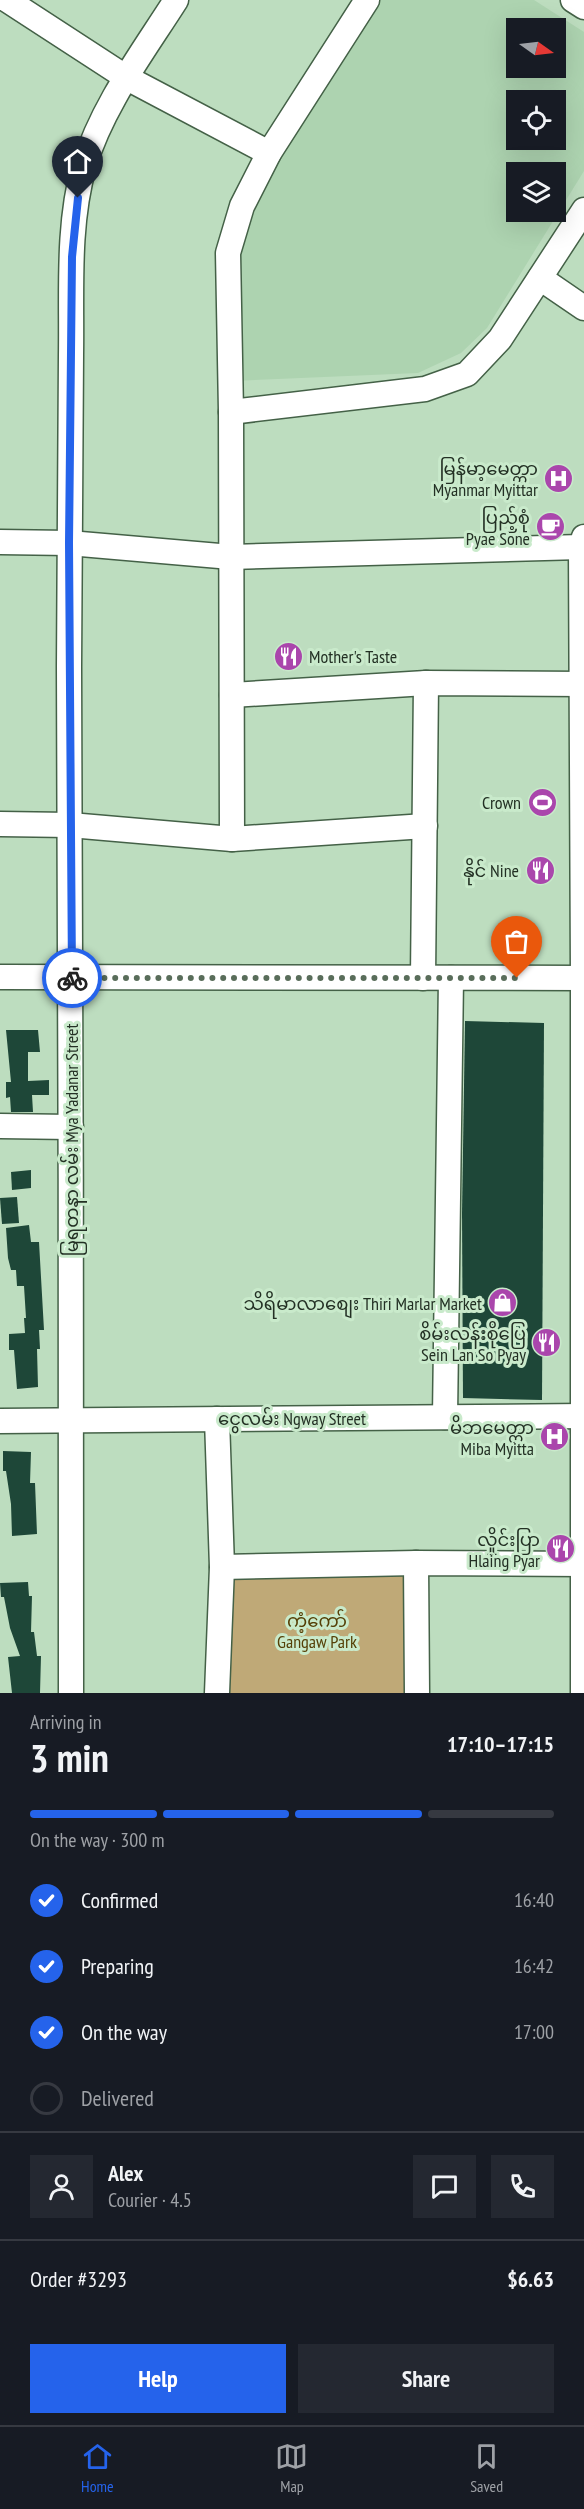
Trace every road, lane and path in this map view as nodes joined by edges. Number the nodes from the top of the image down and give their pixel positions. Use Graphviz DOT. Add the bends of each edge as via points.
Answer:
graph roads {
  1 [pos="7,0"];
  2 [pos="176,0"];
  3 [pos="367,0"];
  4 [pos="573,0"];
  5 [pos="584,7"];
  6 [pos="127,78"];
  7 [pos="268,153"];
  8 [pos="584,210"];
  9 [pos="540,278"];
  10 [pos="584,308"];
  11 [pos="231,412"];
  12 [pos="0,542"];
  13 [pos="582,542"];
  14 [pos="69,543"];
  15 [pos="231,557"];
  16 [pos="426,683"];
  17 [pos="582,684"];
  18 [pos="232,695"];
  19 [pos="0,824"];
  20 [pos="70,825"];
  21 [pos="425,826"];
  22 [pos="232,839"];
  23 [pos="0,978"];
  24 [pos="71,978"];
  25 [pos="423,978"];
  26 [pos="451,978"];
  27 [pos="584,978"];
  28 [pos="0,1126"];
  29 [pos="71,1127"];
  30 [pos="583,1266"];
  31 [pos="583,1416"];
  32 [pos="445,1417"];
  33 [pos="217,1419"];
  34 [pos="0,1420"];
  35 [pos="71,1420"];
  36 [pos="416,1563"];
  37 [pos="583,1564"];
  38 [pos="222,1567"];
  39 [pos="71,1693"];
  40 [pos="217,1693"];
  41 [pos="417,1693"];
  42 [pos="582,1693"];
  1 -- 6 [label="street"];
  2 -- 6 [label="street, မြရတနာ လမ်း Mya Yadanar Street"];
  3 -- 7 [label="street"];
  4 -- 5 [label="street"];
  6 -- 7 [label="street"];
  6 -- 14 [label="street, မြရတနာ လမ်း Mya Yadanar Street" via="98,129 84,166 78,198 72,257"];
  7 -- 11 [label="street" via="242,206 228,253"];
  8 -- 9 [label="street"];
  9 -- 10 [label="street"];
  9 -- 11 [label="street" via="500,339 467,374 425,389"];
  11 -- 15 [label="street"];
  12 -- 14 [label="street"];
  13 -- 15 [label="street"];
  13 -- 17 [label="street"];
  14 -- 15 [label="street"];
  14 -- 20 [label="street, မြရတနာ လမ်း Mya Yadanar Street"];
  15 -- 18 [label="street"];
  16 -- 17 [label="street"];
  16 -- 18 [label="street"];
  16 -- 21 [label="street"];
  17 -- 27 [label="street"];
  18 -- 22 [label="street"];
  19 -- 20 [label="street"];
  20 -- 22 [label="street"];
  20 -- 24 [label="street, မြရတနာ လမ်း Mya Yadanar Street"];
  21 -- 22 [label="street"];
  21 -- 25 [label="street"];
  23 -- 24 [label="street"];
  24 -- 25 [label="street"];
  24 -- 29 [label="street, မြရတနာ လမ်း Mya Yadanar Street"];
  25 -- 26 [label="street"];
  26 -- 27 [label="street"];
  26 -- 32 [label="street"];
  27 -- 30 [label="street"];
  28 -- 29 [label="street"];
  29 -- 35 [label="street, မြရတနာ လမ်း Mya Yadanar Street"];
  30 -- 31 [label="street"];
  31 -- 32 [label="street, ငွေလမ်း Ngway Street"];
  31 -- 37 [label="street"];
  32 -- 33 [label="street, ငွေလမ်း Ngway Street"];
  33 -- 35 [label="street, ငွေလမ်း Ngway Street"];
  33 -- 38 [label="street"];
  34 -- 35 [label="street, ငွေလမ်း Ngway Street"];
  35 -- 39 [label="street, မြရတနာ လမ်း Mya Yadanar Street"];
  36 -- 37 [label="street"];
  36 -- 38 [label="street"];
  36 -- 41 [label="street"];
  37 -- 42 [label="street"];
  38 -- 40 [label="street"];
}
